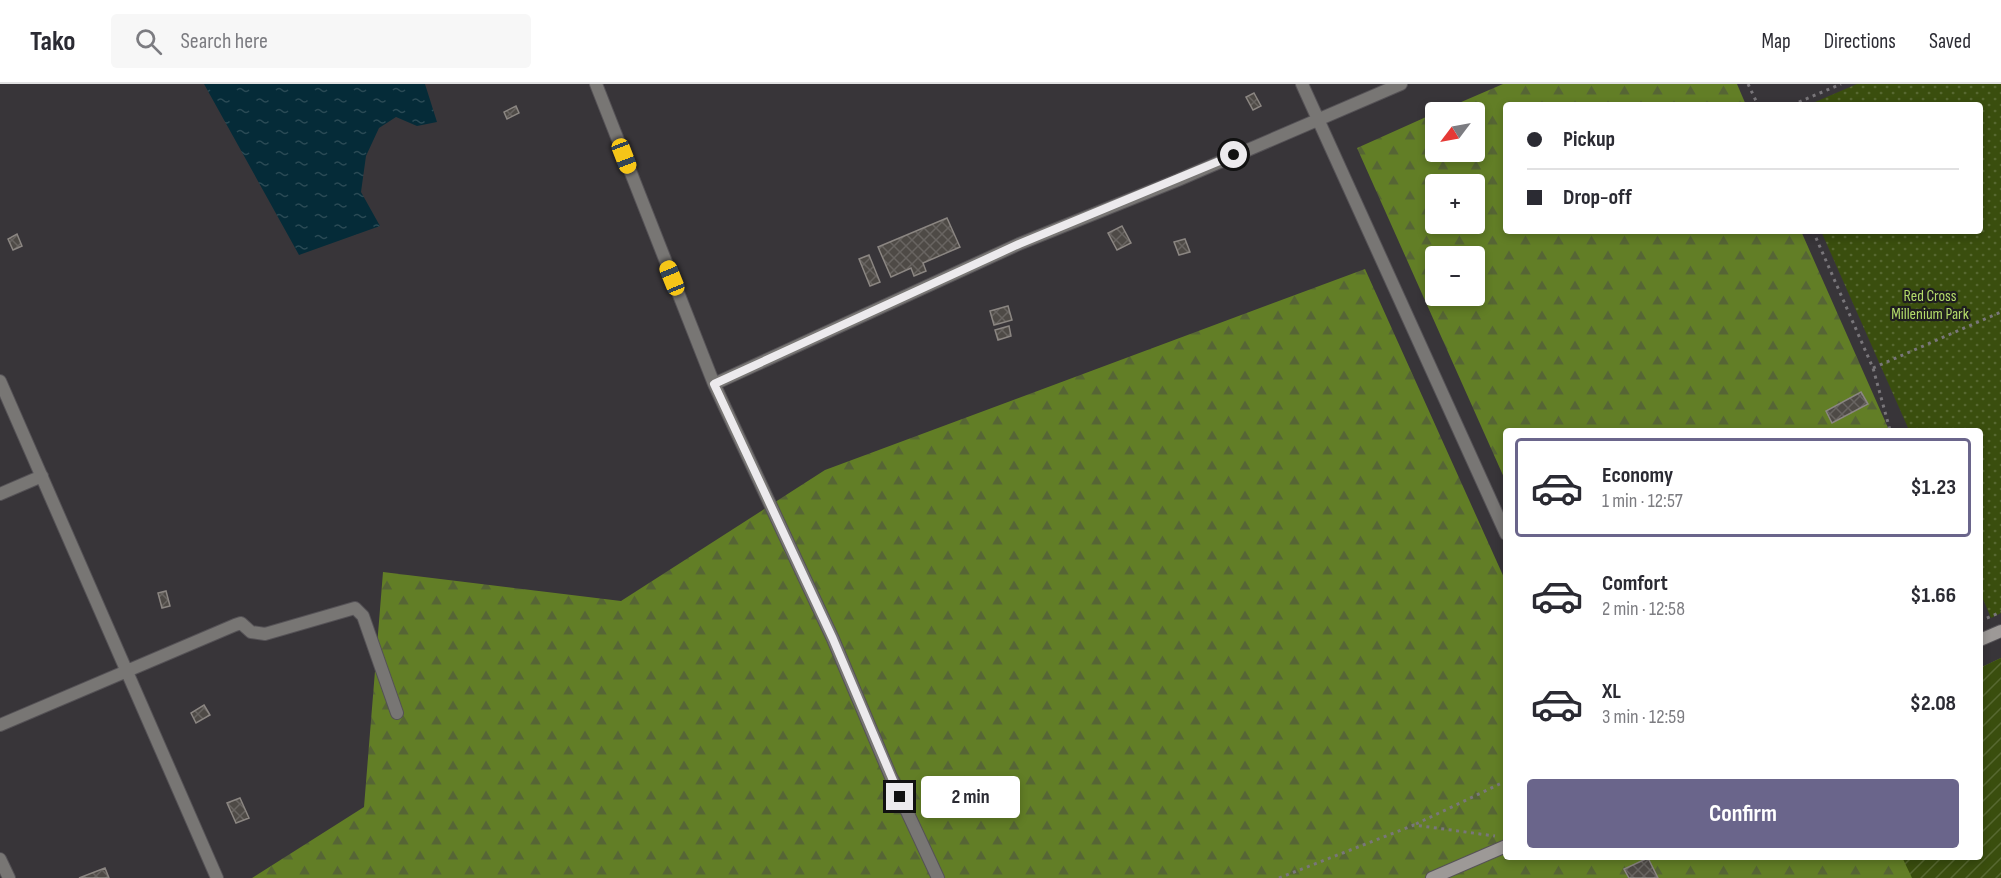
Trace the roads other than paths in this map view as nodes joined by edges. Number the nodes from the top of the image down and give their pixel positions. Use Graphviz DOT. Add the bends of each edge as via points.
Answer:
graph roads {
  1 [pos="596,84"];
  2 [pos="1302,84"];
  3 [pos="1401,84"];
  4 [pos="1319,120"];
  5 [pos="0,381"];
  6 [pos="714,384"];
  7 [pos="42,477"];
  8 [pos="0,494"];
  9 [pos="1503,527"];
  10 [pos="2001,631"];
  11 [pos="1983,639"];
  12 [pos="126,674"];
  13 [pos="397,713"];
  14 [pos="0,725"];
  15 [pos="1503,847"];
  16 [pos="0,859"];
  17 [pos="9,878"];
  18 [pos="217,878"];
  19 [pos="938,878"];
  20 [pos="1432,878"];
  1 -- 6 [label="street"];
  2 -- 4 [label="street"];
  3 -- 4 [label="street"];
  4 -- 6 [label="street" via="1019,244"];
  4 -- 9 [label="street"];
  5 -- 7 [label="street"];
  6 -- 19 [label="street" via="833,639"];
  7 -- 8 [label="street"];
  7 -- 12 [label="street"];
  10 -- 11 [label="street"];
  12 -- 13 [label="street" via="241,623 251,632 264,634 355,608 363,616"];
  12 -- 14 [label="street"];
  12 -- 18 [label="street"];
  15 -- 20 [label="street"];
  16 -- 17 [label="street"];
}
